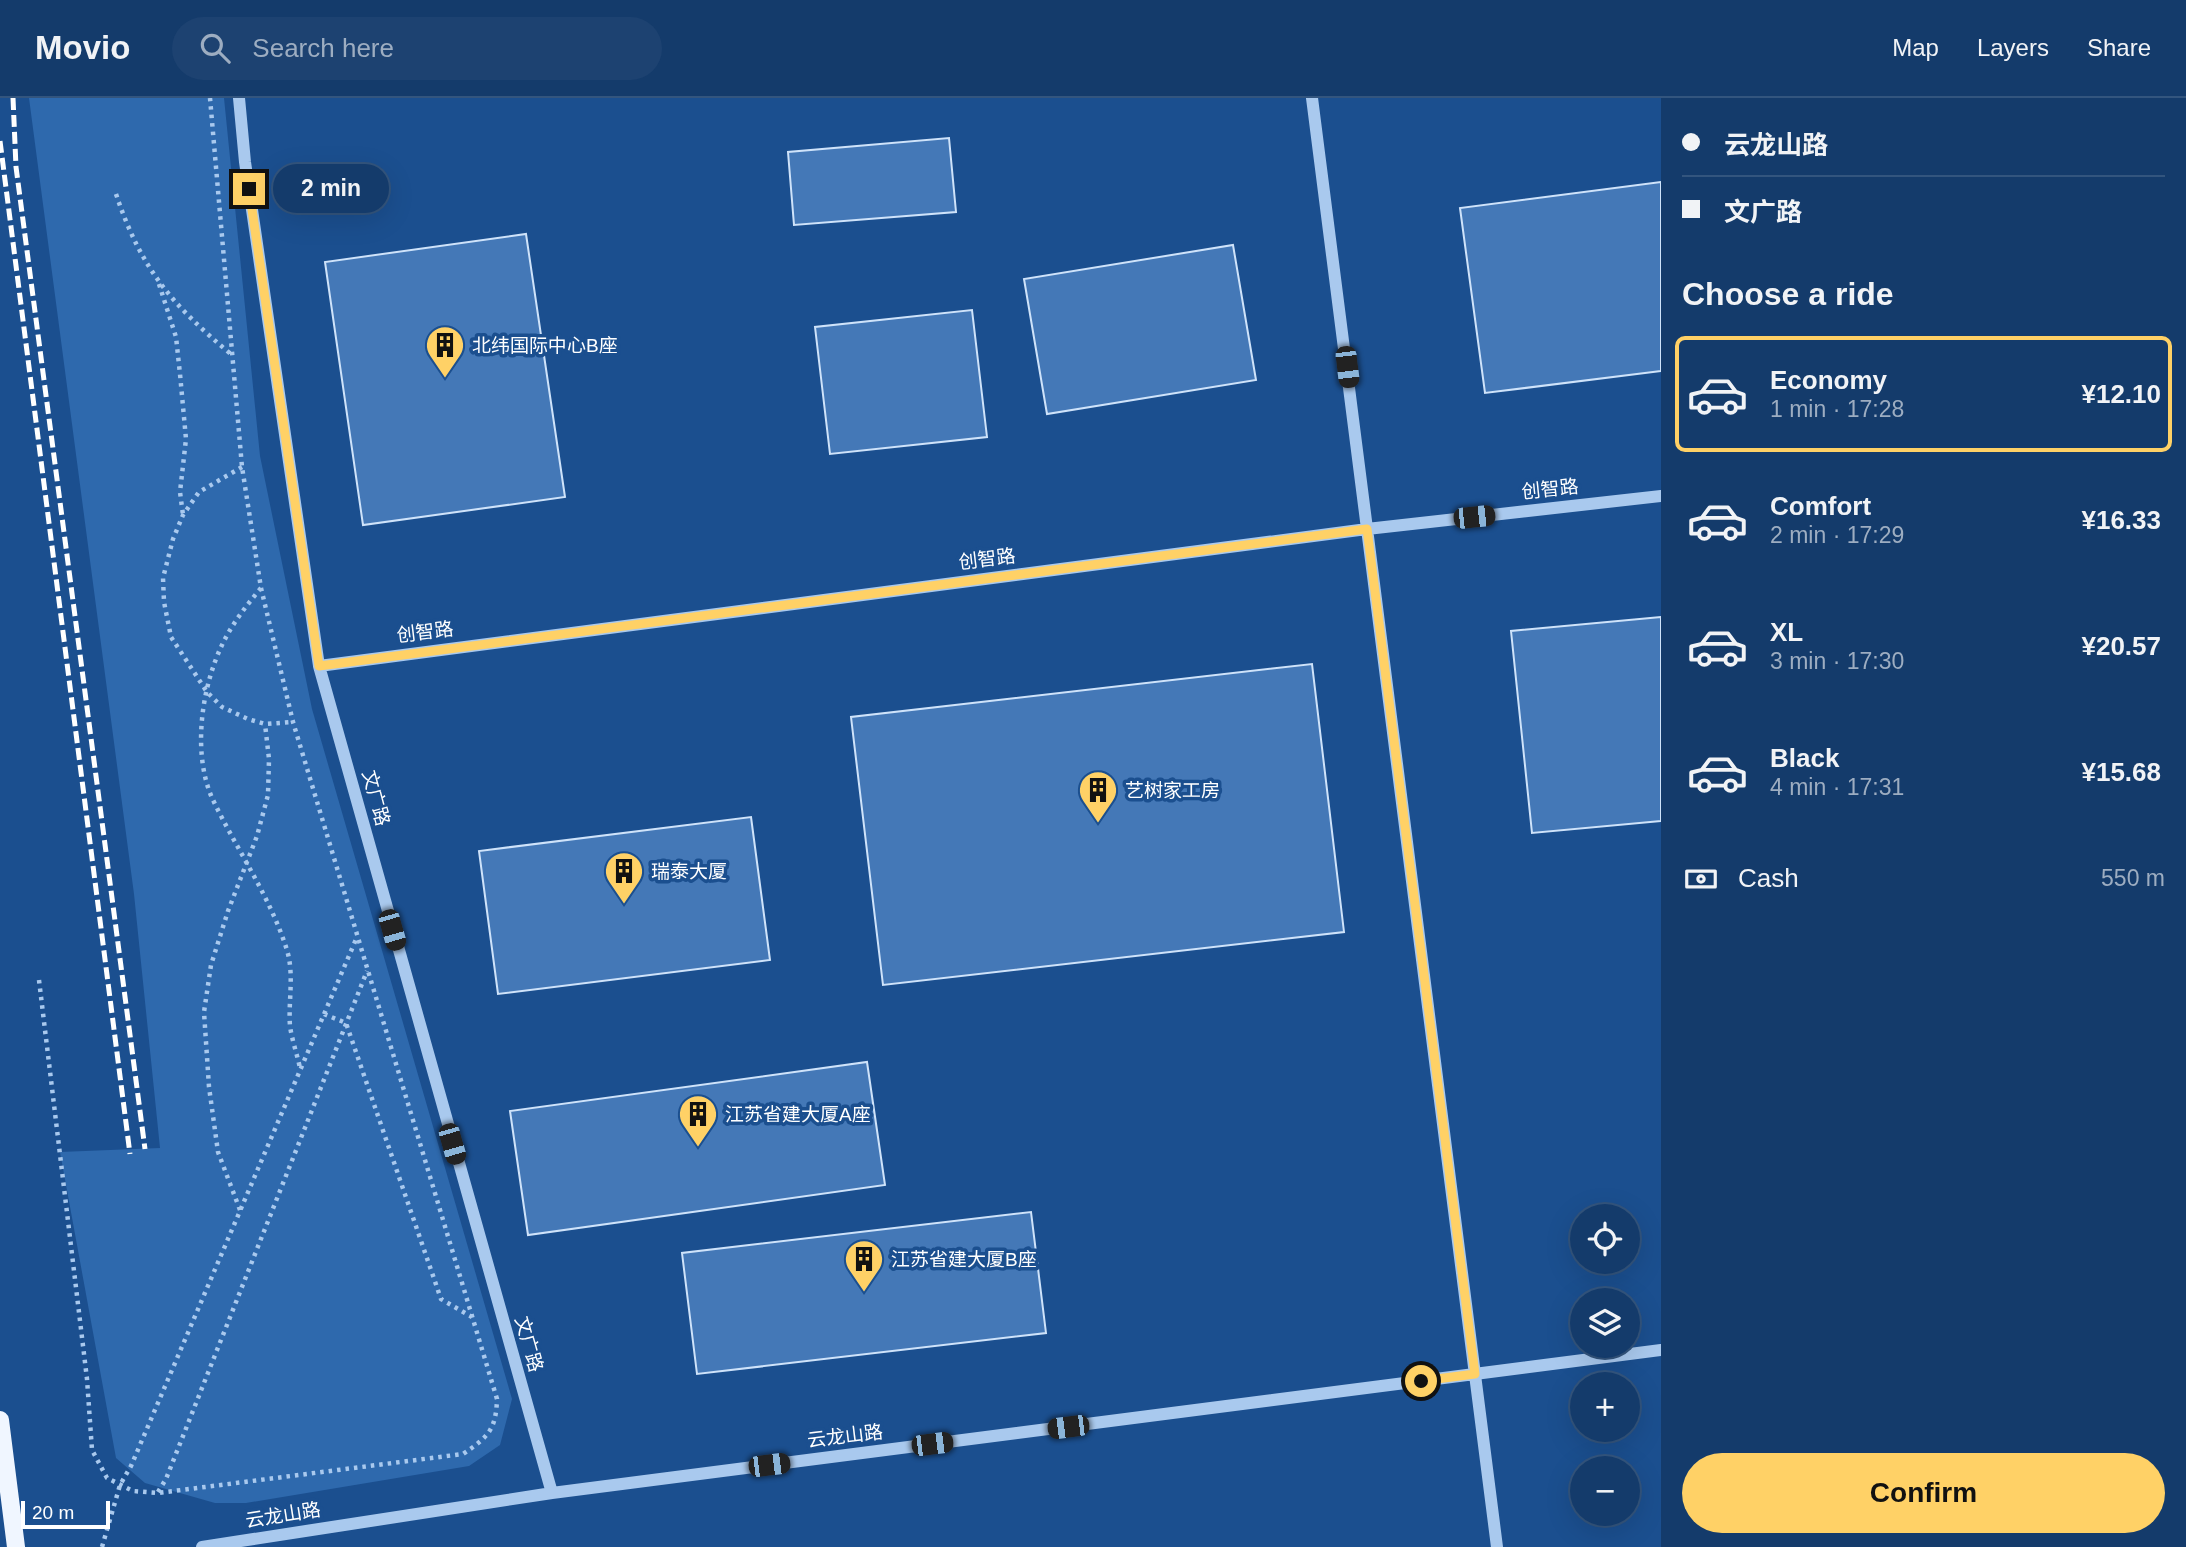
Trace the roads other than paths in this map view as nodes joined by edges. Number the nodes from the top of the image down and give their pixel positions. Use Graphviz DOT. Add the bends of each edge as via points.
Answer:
graph roads {
  1 [pos="239,98"];
  2 [pos="1312,98"];
  3 [pos="1661,496"];
  4 [pos="1367,529"];
  5 [pos="319,666"];
  6 [pos="1661,1350"];
  7 [pos="1475,1374"];
  8 [pos="0,1420"];
  9 [pos="552,1493"];
  10 [pos="16,1547"];
  11 [pos="202,1547"];
  12 [pos="1497,1547"];
  1 -- 5 [label="street, 文广路"];
  2 -- 4 [label="street"];
  3 -- 4 [label="street, 创智路"];
  4 -- 5 [label="street, 创智路"];
  4 -- 7 [label="street"];
  5 -- 9 [label="street, 文广路"];
  6 -- 7 [label="street, 云龙山路"];
  7 -- 9 [label="street, 云龙山路"];
  7 -- 12 [label="street"];
  8 -- 10 [label="main road"];
  9 -- 11 [label="street, 云龙山路"];
}
